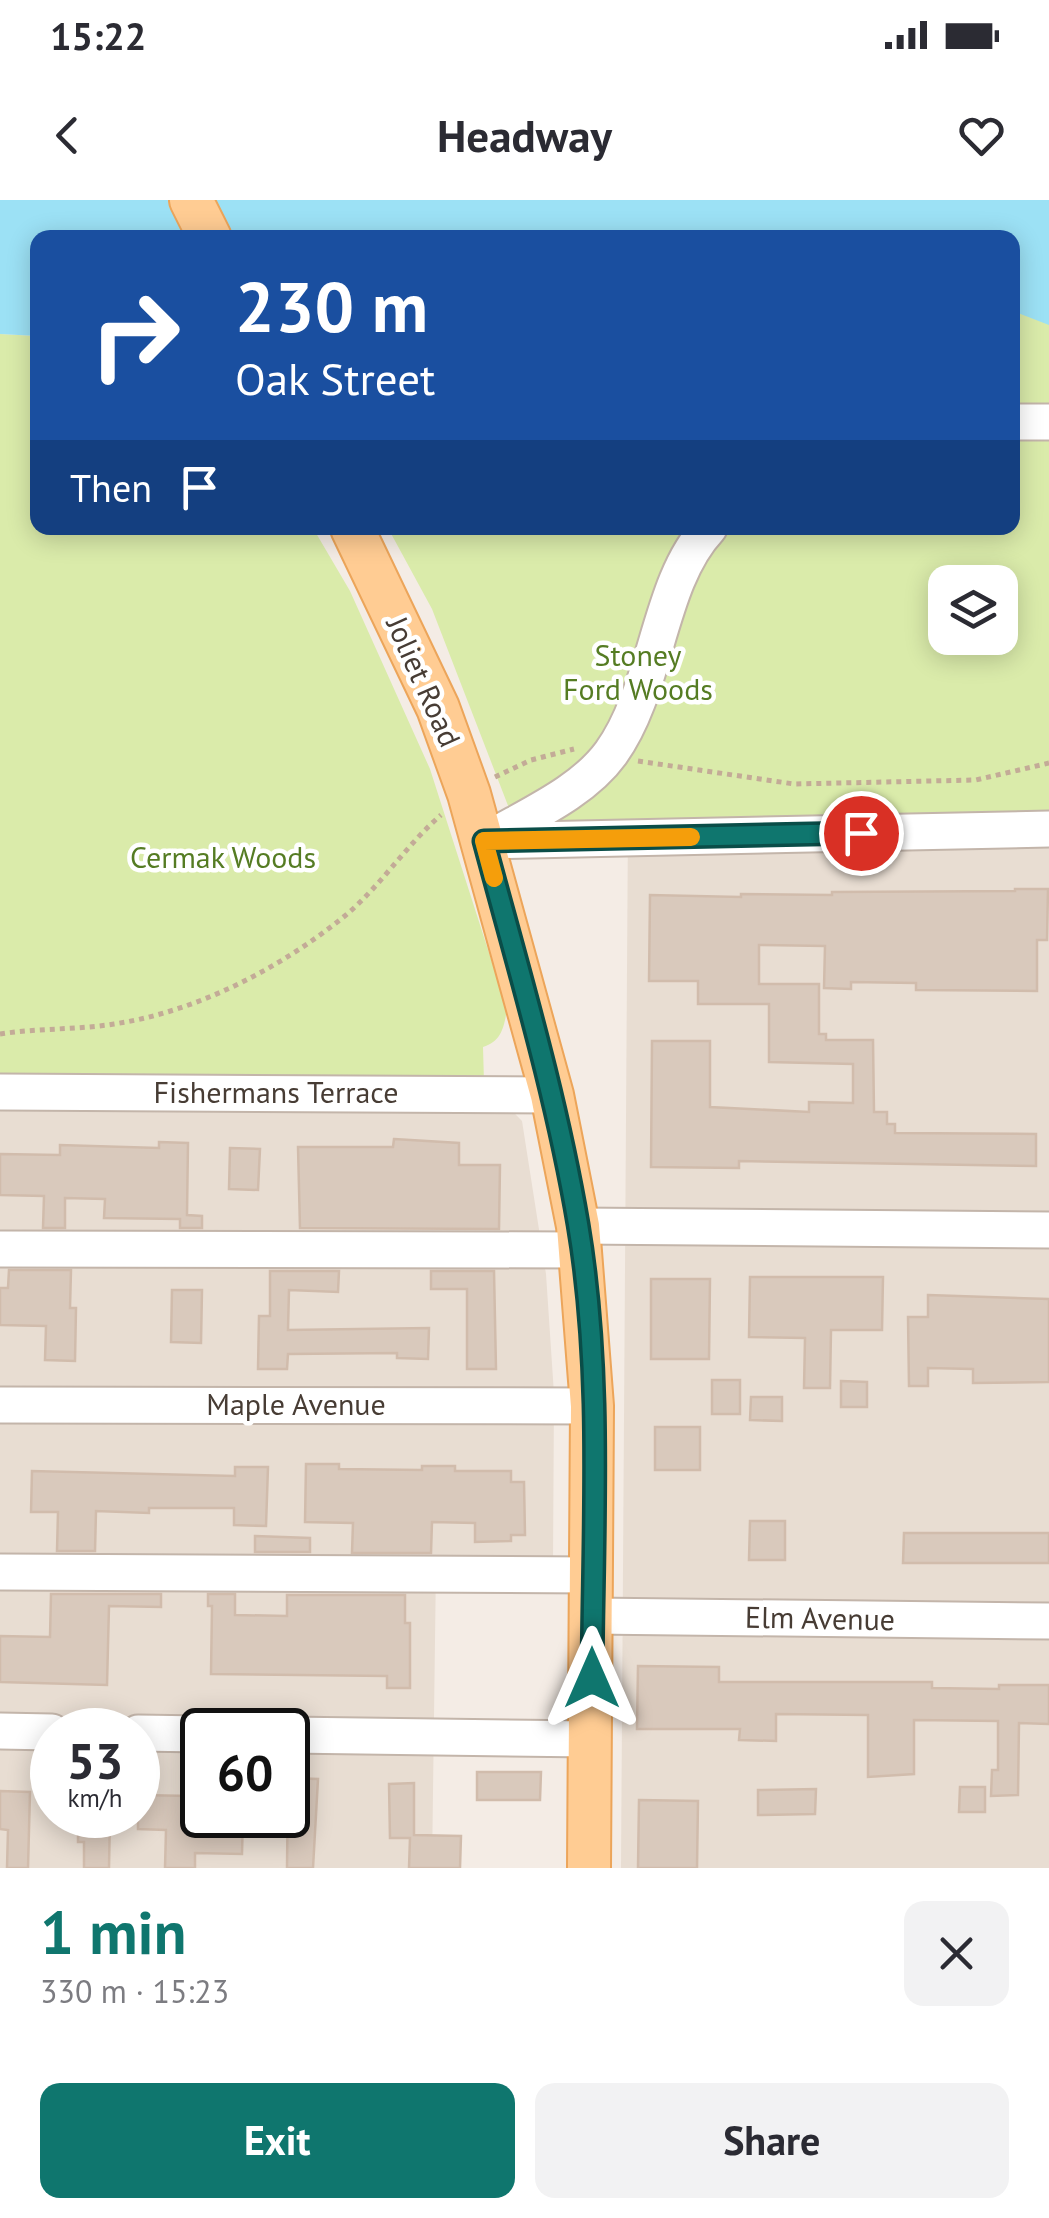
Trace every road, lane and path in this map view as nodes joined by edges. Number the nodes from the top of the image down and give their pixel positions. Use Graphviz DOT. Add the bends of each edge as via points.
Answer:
graph roads {
  1 [pos="191,200"];
  2 [pos="206,230"];
  3 [pos="355,535"];
  4 [pos="704,535"];
  5 [pos="576,749"];
  6 [pos="625,757"];
  7 [pos="1049,763"];
  8 [pos="498,775"];
  9 [pos="443,813"];
  10 [pos="1049,829"];
  11 [pos="484,841"];
  12 [pos="0,1034"];
  13 [pos="0,1092"];
  14 [pos="552,1095"];
  15 [pos="1049,1230"];
  16 [pos="580,1238"];
  17 [pos="0,1249"];
  18 [pos="0,1405"];
  19 [pos="592,1406"];
  20 [pos="0,1572"];
  21 [pos="592,1596"];
  22 [pos="1049,1621"];
  23 [pos="0,1731"];
  24 [pos="30,1732"];
  25 [pos="310,1735"];
  26 [pos="591,1739"];
  27 [pos="589,1868"];
  1 -- 2 [label="main road"];
  3 -- 11 [label="main road, Joliet Road" via="438,708"];
  4 -- 11 [label="street" via="686,562 641,700 611,754 582,783"];
  5 -- 8 [label="path"];
  6 -- 7 [label="path" via="794,784 976,780"];
  9 -- 12 [label="path" via="340,919 226,989 174,1011 113,1024"];
  10 -- 11 [label="street"];
  11 -- 14 [label="main road, Joliet Road"];
  13 -- 14 [label="street, Fishermans Terrace"];
  14 -- 16 [label="main road, Joliet Road"];
  15 -- 16 [label="street"];
  16 -- 17 [label="street"];
  16 -- 19 [label="main road, Joliet Road"];
  18 -- 19 [label="street, Maple Avenue"];
  19 -- 21 [label="main road, Joliet Road"];
  20 -- 21 [label="street, Elm Avenue"];
  21 -- 22 [label="street, Elm Avenue"];
  21 -- 26 [label="main road, Joliet Road"];
  23 -- 24 [label="street"];
  25 -- 26 [label="street"];
  26 -- 27 [label="main road, Joliet Road"];
}
